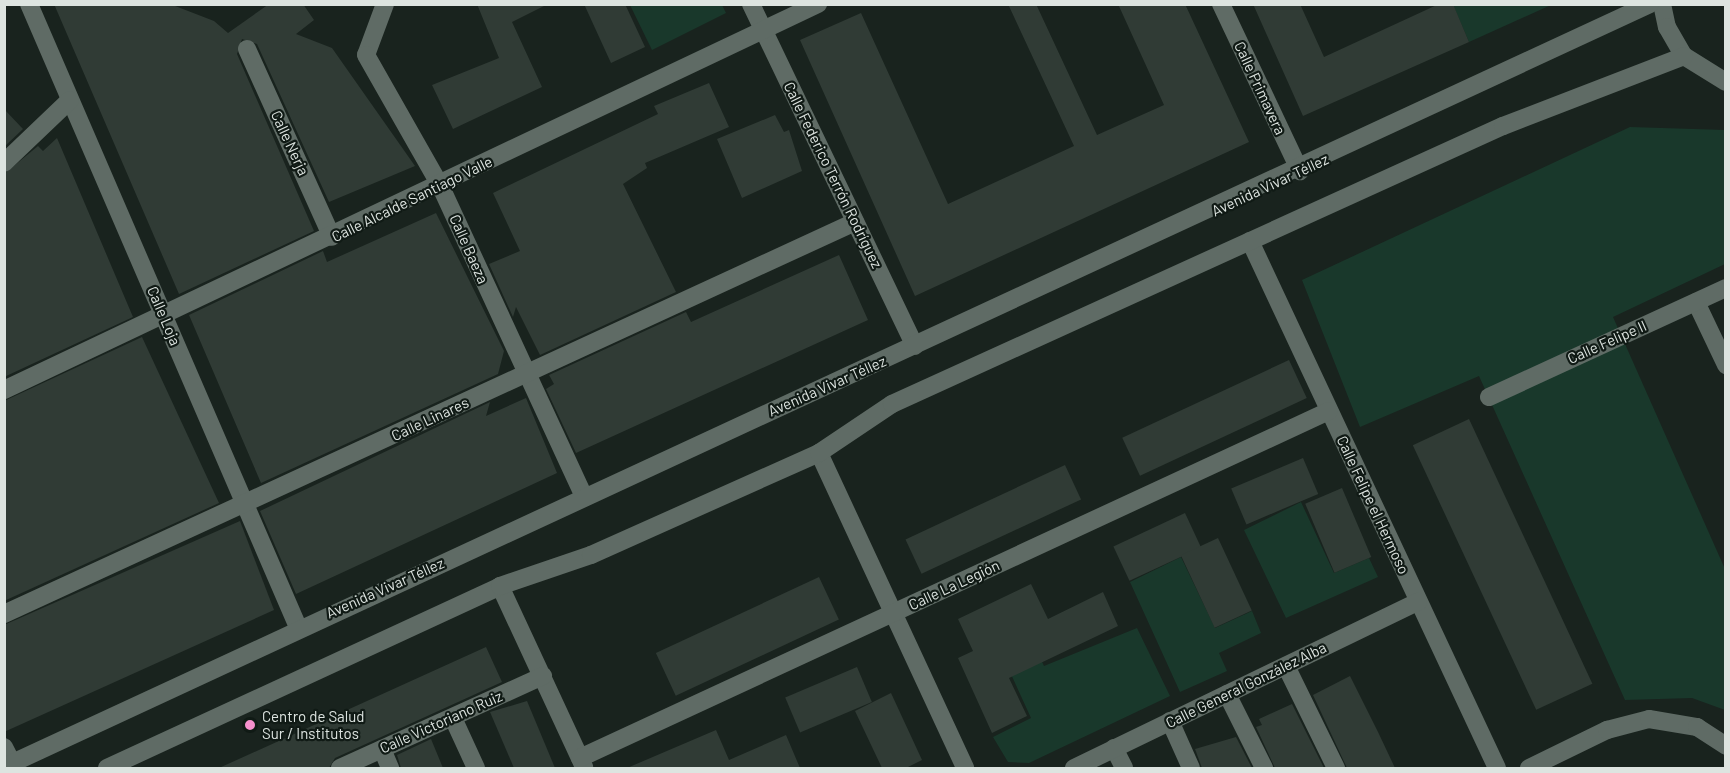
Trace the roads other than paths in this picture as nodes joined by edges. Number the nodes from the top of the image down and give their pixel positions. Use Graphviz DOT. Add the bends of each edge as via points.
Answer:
graph roads {
  1 [pos="29,4"];
  2 [pos="385,4"];
  3 [pos="751,4"];
  4 [pos="818,4"];
  5 [pos="1221,4"];
  6 [pos="1650,4"];
  7 [pos="1662,4"];
  8 [pos="763,30"];
  9 [pos="247,49"];
  10 [pos="1684,56"];
  11 [pos="1725,82"];
  12 [pos="70,100"];
  13 [pos="4,163"];
  14 [pos="1300,171"];
  15 [pos="440,185"];
  16 [pos="855,222"];
  17 [pos="332,237"];
  18 [pos="1250,241"];
  19 [pos="1725,288"];
  20 [pos="1696,302"];
  21 [pos="163,315"];
  22 [pos="915,346"];
  23 [pos="1725,365"];
  24 [pos="527,375"];
  25 [pos="4,390"];
  26 [pos="1489,397"];
  27 [pos="1329,411"];
  28 [pos="819,453"];
  29 [pos="584,497"];
  30 [pos="246,505"];
  31 [pos="500,586"];
  32 [pos="1418,602"];
  33 [pos="893,613"];
  34 [pos="4,615"];
  35 [pos="298,627"];
  36 [pos="1286,666"];
  37 [pos="543,676"];
  38 [pos="1227,694"];
  39 [pos="453,718"];
  40 [pos="1170,722"];
  41 [pos="1725,746"];
  42 [pos="1114,748"];
  43 [pos="382,749"];
  44 [pos="7,759"];
  45 [pos="582,763"];
  46 [pos="107,768"];
  47 [pos="340,768"];
  48 [pos="390,768"];
  49 [pos="476,768"];
  50 [pos="966,768"];
  51 [pos="1074,768"];
  52 [pos="1124,768"];
  53 [pos="1191,768"];
  54 [pos="1264,768"];
  55 [pos="1336,768"];
  56 [pos="1497,768"];
  57 [pos="1529,768"];
  1 -- 12 [label="street, Calle Loja"];
  2 -- 15 [label="street, Calle Baeza" via="366,55"];
  3 -- 8 [label="street, Calle Federico Terrón Rodríguez"];
  4 -- 8 [label="street, Calle Alcalde Santiago Valle"];
  5 -- 14 [label="street, Calle Primavera"];
  6 -- 14 [label="street, Avenida Vivar Téllez"];
  7 -- 10 [label="street" via="1667,27"];
  8 -- 15 [label="street, Calle Alcalde Santiago Valle"];
  8 -- 16 [label="street, Calle Federico Terrón Rodríguez"];
  9 -- 17 [label="street, Calle Nerja"];
  10 -- 11 [label="street"];
  10 -- 18 [label="street" via="1544,108"];
  12 -- 13 [label="street"];
  12 -- 21 [label="street, Calle Loja"];
  14 -- 22 [label="street, Avenida Vivar Téllez"];
  15 -- 17 [label="street, Calle Alcalde Santiago Valle"];
  15 -- 24 [label="street, Calle Baeza"];
  16 -- 22 [label="street, Calle Federico Terrón Rodríguez"];
  16 -- 24 [label="street, Calle Linares"];
  17 -- 21 [label="street, Calle Alcalde Santiago Valle"];
  18 -- 27 [label="street, Calle Felipe el Hermoso"];
  18 -- 28 [label="street" via="892,404"];
  19 -- 20 [label="street, Calle Felipe II"];
  20 -- 23 [label="street"];
  20 -- 26 [label="street, Calle Felipe II"];
  21 -- 25 [label="street, Calle Alcalde Santiago Valle"];
  21 -- 30 [label="street, Calle Loja"];
  22 -- 29 [label="street, Avenida Vivar Téllez"];
  24 -- 29 [label="street, Calle Baeza"];
  24 -- 30 [label="street, Calle Linares"];
  27 -- 32 [label="street, Calle Felipe el Hermoso"];
  27 -- 33 [label="street, Calle La Legión"];
  28 -- 31 [label="street" via="591,555"];
  28 -- 33 [label="street"];
  29 -- 35 [label="street, Avenida Vivar Téllez"];
  30 -- 34 [label="street, Calle Linares"];
  30 -- 35 [label="street, Calle Loja"];
  31 -- 37 [label="street"];
  31 -- 46 [label="street"];
  32 -- 36 [label="street, Calle General González Alba"];
  32 -- 56 [label="street, Calle Felipe el Hermoso"];
  33 -- 45 [label="street, Calle La Legión"];
  33 -- 50 [label="street"];
  35 -- 44 [label="street, Avenida Vivar Téllez"];
  36 -- 38 [label="street, Calle General González Alba"];
  36 -- 55 [label="street"];
  37 -- 39 [label="street, Calle Victoriano Ruiz"];
  37 -- 45 [label="street"];
  38 -- 40 [label="street, Calle General González Alba"];
  38 -- 54 [label="street"];
  39 -- 43 [label="street, Calle Victoriano Ruiz"];
  39 -- 49 [label="street"];
  40 -- 42 [label="street, Calle General González Alba"];
  40 -- 53 [label="street"];
  41 -- 57 [label="street" via="1697,727 1649,718 1607,730"];
  42 -- 51 [label="street, Calle General González Alba"];
  42 -- 52 [label="street"];
  43 -- 47 [label="street, Calle Victoriano Ruiz"];
  43 -- 48 [label="street"];
}
